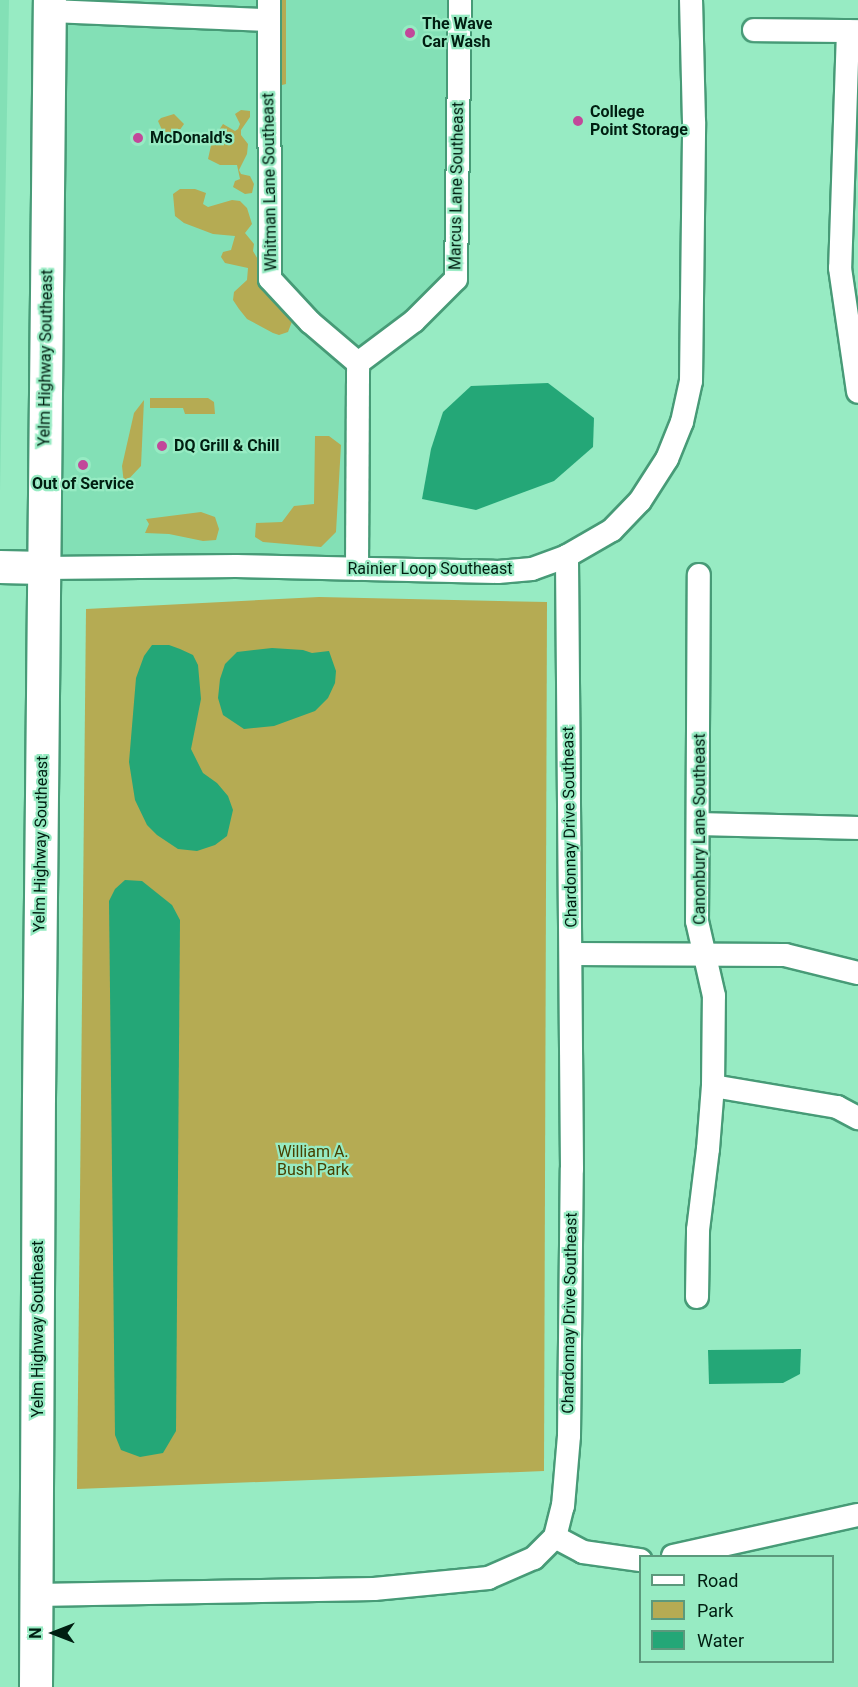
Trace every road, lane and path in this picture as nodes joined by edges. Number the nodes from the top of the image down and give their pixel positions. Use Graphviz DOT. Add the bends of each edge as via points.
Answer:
graph roads {
  1 [pos="460,0"];
  2 [pos="691,0"];
  3 [pos="50,5"];
  4 [pos="269,10"];
  5 [pos="754,30"];
  6 [pos="853,31"];
  7 [pos="358,363"];
  8 [pos="858,392"];
  9 [pos="567,556"];
  10 [pos="0,567"];
  11 [pos="44,568"];
  12 [pos="357,569"];
  13 [pos="699,574"];
  14 [pos="699,824"];
  15 [pos="858,828"];
  16 [pos="571,954"];
  17 [pos="704,955"];
  18 [pos="858,973"];
  19 [pos="713,1086"];
  20 [pos="858,1118"];
  21 [pos="697,1297"];
  22 [pos="858,1515"];
  23 [pos="555,1537"];
  24 [pos="682,1555"];
  25 [pos="639,1560"];
  26 [pos="36,1595"];
  27 [pos="36,1687"];
  1 -- 7 [label="street, Marcus Lane Southeast" via="456,279 414,321"];
  2 -- 9 [label="street, Rainier Loop Southeast" via="691,381 667,459 640,501 612,531"];
  3 -- 4 [label="street"];
  3 -- 11 [label="main road, Yelm Highway Southeast"];
  4 -- 7 [label="street, Whitman Lane Southeast" via="270,279 310,322"];
  5 -- 6 [label="street"];
  6 -- 8 [label="street" via="840,268"];
  7 -- 12 [label="street"];
  9 -- 12 [label="street, Rainier Loop Southeast" via="532,570"];
  9 -- 16 [label="street, Chardonnay Drive Southeast"];
  10 -- 11 [label="main road"];
  11 -- 12 [label="street, Rainier Loop Southeast"];
  11 -- 26 [label="main road, Yelm Highway Southeast"];
  13 -- 14 [label="street, Canonbury Lane Southeast"];
  14 -- 15 [label="street"];
  14 -- 17 [label="street, Canonbury Lane Southeast" via="698,921"];
  16 -- 17 [label="street"];
  16 -- 23 [label="street, Chardonnay Drive Southeast" via="569,1436 563,1506"];
  17 -- 18 [label="street" via="786,956"];
  17 -- 19 [label="street, Canonbury Lane Southeast" via="714,996"];
  19 -- 20 [label="street" via="837,1107"];
  19 -- 21 [label="street, Canonbury Lane Southeast" via="698,1230"];
  22 -- 24 [label="street"];
  23 -- 25 [label="street" via="583,1552"];
  23 -- 26 [label="street" via="534,1558 488,1578 374,1589"];
  26 -- 27 [label="main road, Yelm Highway Southeast"];
}
